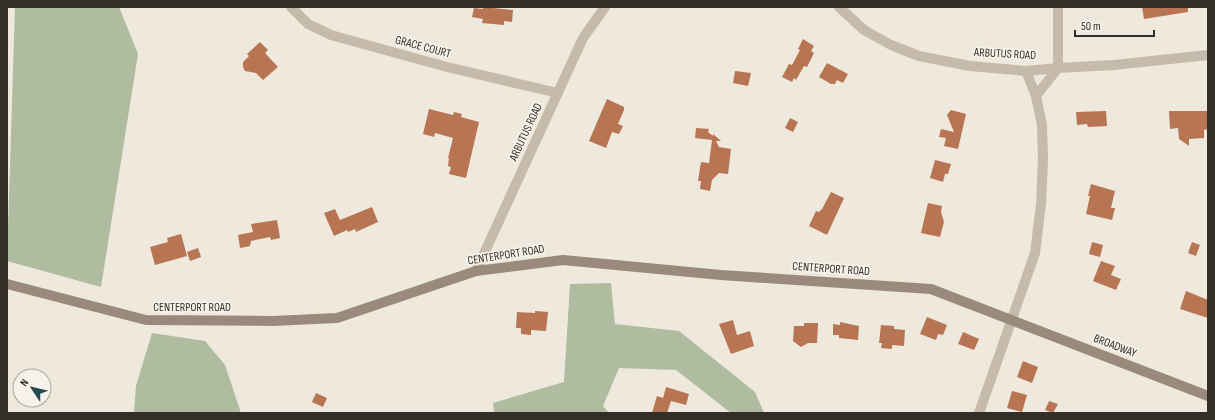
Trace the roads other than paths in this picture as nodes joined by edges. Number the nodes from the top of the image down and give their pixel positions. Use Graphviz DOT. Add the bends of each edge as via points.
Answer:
graph roads {
  1 [pos="291,7"];
  2 [pos="605,7"];
  3 [pos="838,7"];
  4 [pos="1058,7"];
  5 [pos="1208,55"];
  6 [pos="1058,68"];
  7 [pos="1026,71"];
  8 [pos="558,93"];
  9 [pos="1036,96"];
  10 [pos="476,271"];
  11 [pos="7,284"];
  12 [pos="1013,320"];
  13 [pos="1208,396"];
  14 [pos="979,413"];
  1 -- 8 [label="street, GRACE COURT" via="308,24 331,35 447,67"];
  2 -- 8 [label="street, ARBUTUS ROAD" via="583,38"];
  3 -- 7 [label="street, ARBUTUS ROAD" via="864,30 891,45 919,56 970,66"];
  4 -- 6 [label="street"];
  5 -- 6 [label="street, ARBUTUS ROAD" via="1121,65"];
  6 -- 7 [label="street, ARBUTUS ROAD"];
  6 -- 9 [label="street"];
  7 -- 9 [label="street"];
  8 -- 10 [label="street, ARBUTUS ROAD"];
  9 -- 12 [label="street" via="1042,125 1044,160 1042,204 1035,254"];
  10 -- 11 [label="main road, CENTERPORT ROAD" via="337,318 273,321 146,320"];
  10 -- 12 [label="main road, CENTERPORT ROAD" via="563,260 721,275 931,289"];
  12 -- 13 [label="main road, BROADWAY"];
  12 -- 14 [label="street"];
}
